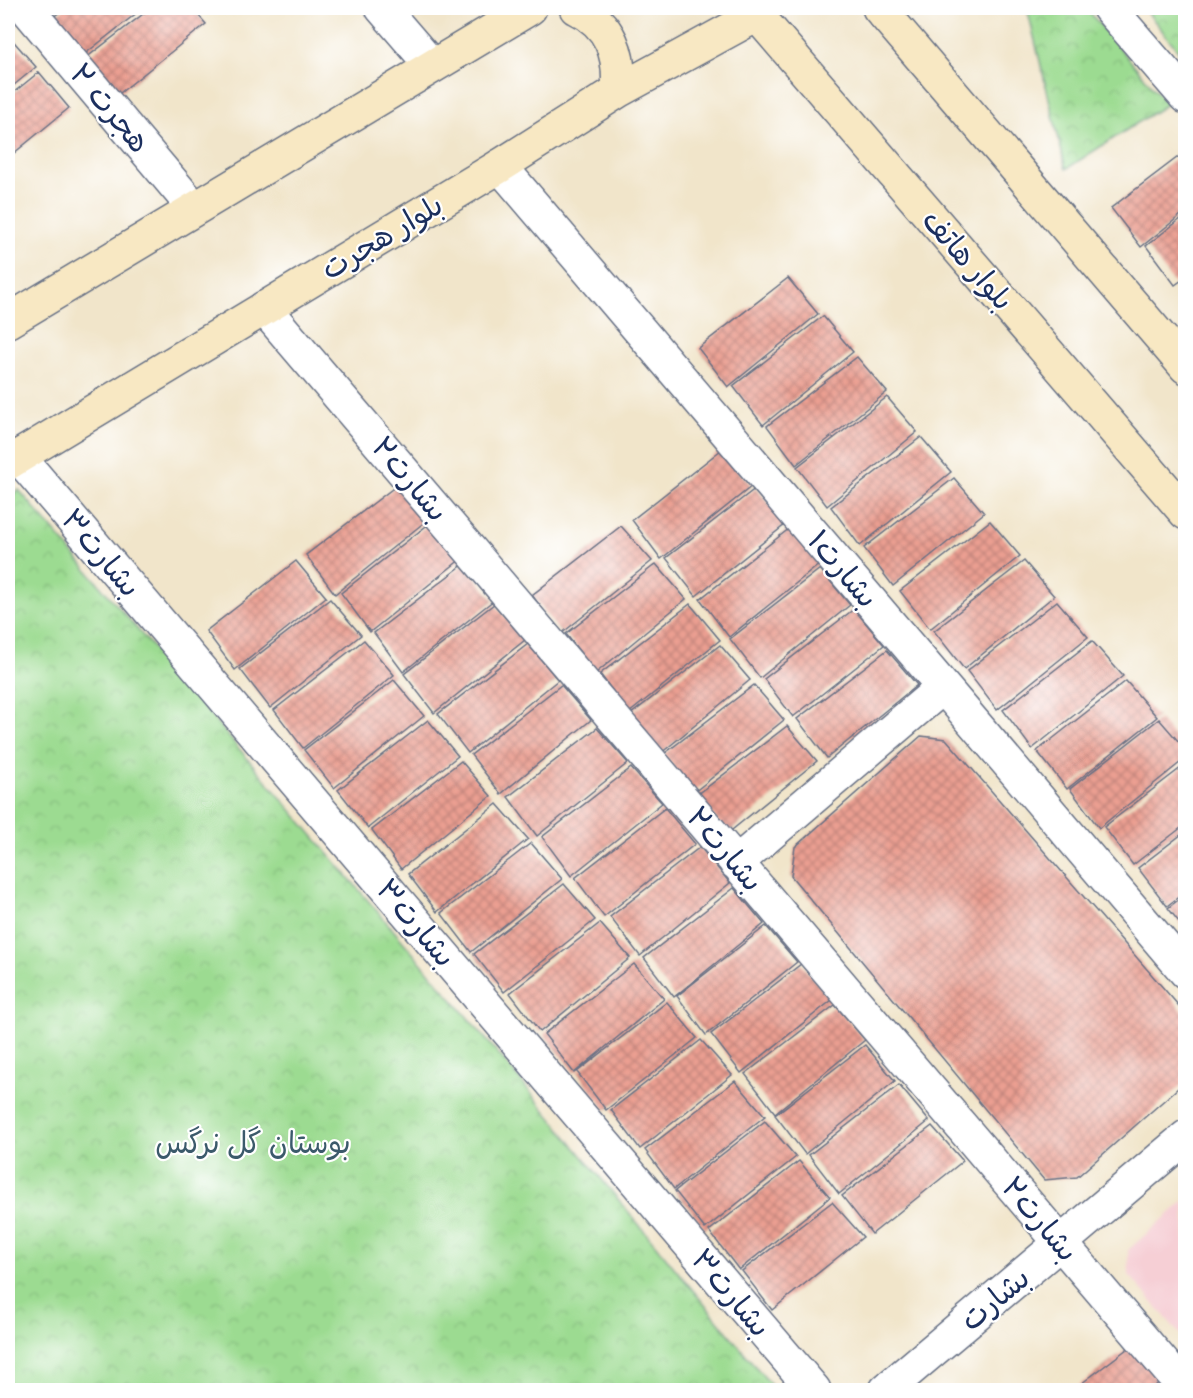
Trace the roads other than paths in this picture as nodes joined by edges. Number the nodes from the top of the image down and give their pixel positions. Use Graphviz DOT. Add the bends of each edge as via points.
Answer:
graph roads {
  1 [pos="26,8"];
  2 [pos="382,8"];
  3 [pos="530,8"];
  4 [pos="576,8"];
  5 [pos="879,8"];
  6 [pos="1109,8"];
  7 [pos="754,11"];
  8 [pos="432,66"];
  9 [pos="618,91"];
  10 [pos="1185,97"];
  11 [pos="500,166"];
  12 [pos="194,208"];
  13 [pos="264,308"];
  14 [pos="8,321"];
  15 [pos="1185,367"];
  16 [pos="13,459"];
  17 [pos="1185,513"];
  18 [pos="943,687"];
  19 [pos="736,863"];
  20 [pos="1185,972"];
  21 [pos="1185,1137"];
  22 [pos="1061,1243"];
  23 [pos="814,1390"];
  24 [pos="886,1390"];
  25 [pos="1185,1390"];
  1 -- 12 [label="street, هجرت ۲"];
  2 -- 8 [label="street"];
  3 -- 8 [label="main road"];
  4 -- 9 [label="main road" via="595,19 608,34 620,71"];
  5 -- 15 [label="main road"];
  6 -- 10 [label="street"];
  7 -- 9 [label="main road, بلوار هجرت"];
  7 -- 17 [label="main road, بلوار هاتف"];
  8 -- 12 [label="main road"];
  9 -- 11 [label="main road, بلوار هجرت"];
  11 -- 13 [label="main road, بلوار هجرت"];
  11 -- 18 [label="street, بشارت۱"];
  12 -- 14 [label="main road"];
  13 -- 16 [label="main road, بلوار هجرت"];
  13 -- 19 [label="street, بشارت۲"];
  16 -- 23 [label="street, بشارت۳"];
  18 -- 19 [label="street"];
  18 -- 20 [label="street, بشارت۱"];
  19 -- 22 [label="street, بشارت۲"];
  21 -- 22 [label="street, بشارت"];
  22 -- 24 [label="street, بشارت"];
  22 -- 25 [label="street, بشارت۲"];
}
